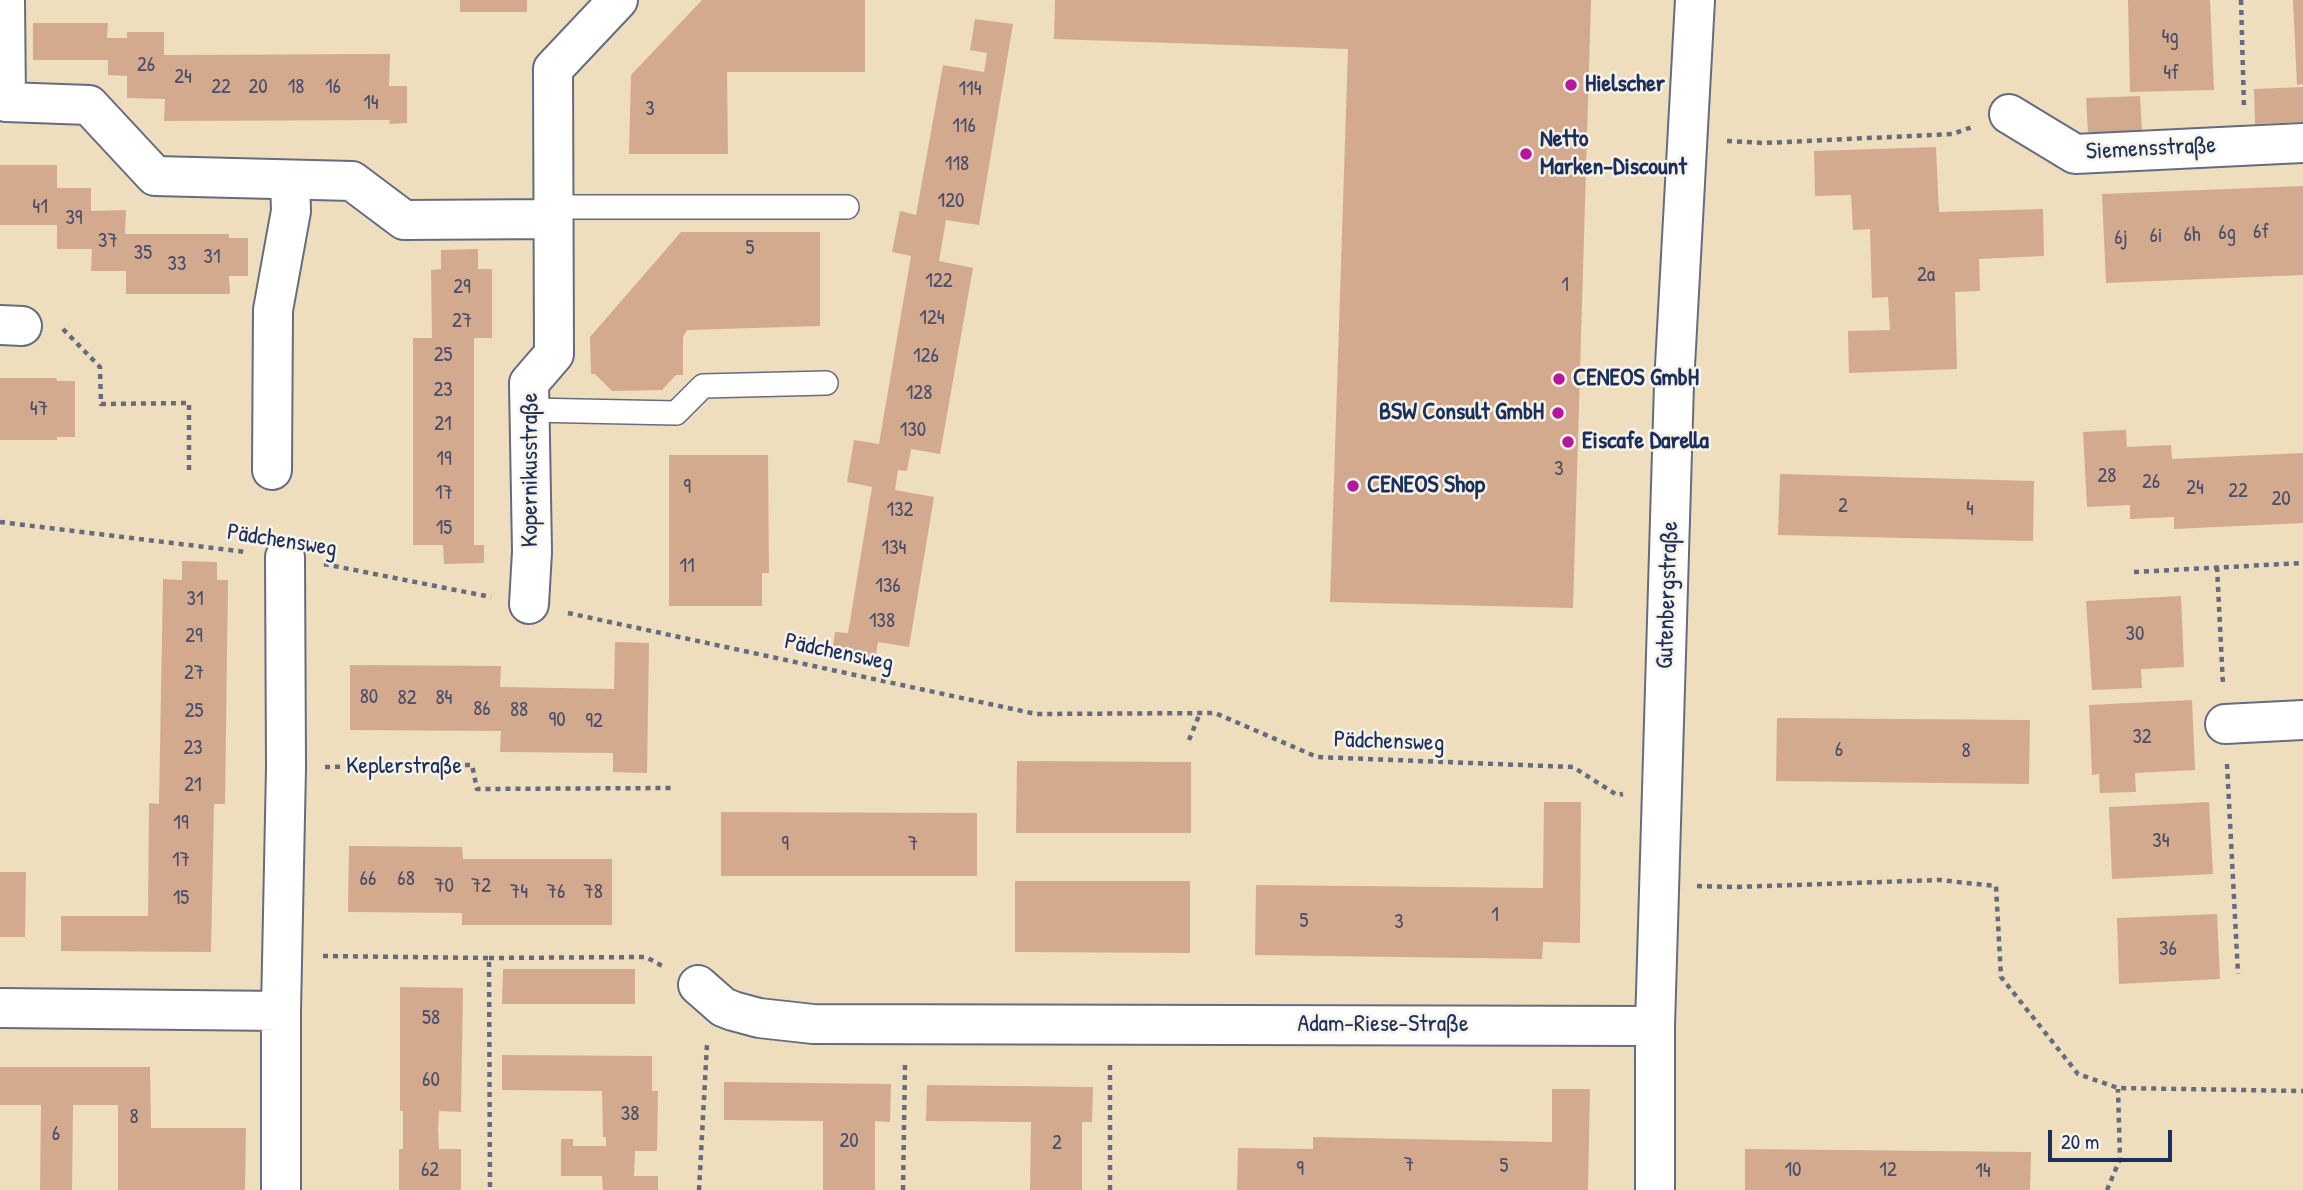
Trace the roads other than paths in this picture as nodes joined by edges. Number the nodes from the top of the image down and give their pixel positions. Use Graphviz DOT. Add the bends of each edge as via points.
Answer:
graph roads {
  1 [pos="5,0"];
  2 [pos="618,0"];
  3 [pos="1695,0"];
  4 [pos="3,102"];
  5 [pos="2009,114"];
  6 [pos="2303,143"];
  7 [pos="290,180"];
  8 [pos="848,207"];
  9 [pos="553,213"];
  10 [pos="826,383"];
  11 [pos="530,410"];
  12 [pos="272,470"];
  13 [pos="285,557"];
  14 [pos="529,604"];
  15 [pos="2303,720"];
  16 [pos="2225,724"];
  17 [pos="704,991"];
  18 [pos="0,1008"];
  19 [pos="281,1011"];
  20 [pos="1655,1026"];
  21 [pos="281,1190"];
  22 [pos="1655,1190"];
  1 -- 4 [label="street"];
  2 -- 9 [label="street, Kopernikusstraße" via="553,69"];
  3 -- 20 [label="street, Gutenbergstraße" via="1674,384"];
  4 -- 7 [label="street" via="89,105 155,176"];
  5 -- 6 [label="street, Siemensstraße" via="2075,154"];
  7 -- 9 [label="street" via="352,181 404,220"];
  7 -- 12 [label="street" via="291,211 273,310"];
  8 -- 9 [label="lane"];
  9 -- 11 [label="street, Kopernikusstraße" via="554,354 529,383"];
  10 -- 11 [label="lane" via="703,386 677,413"];
  11 -- 14 [label="street, Kopernikusstraße"];
  13 -- 19 [label="street"];
  15 -- 16 [label="street"];
  17 -- 20 [label="street, Adam-Riese-Straße" via="733,1012 813,1024"];
  18 -- 19 [label="street"];
  19 -- 21 [label="street"];
  20 -- 22 [label="street, Gutenbergstraße"];
}
